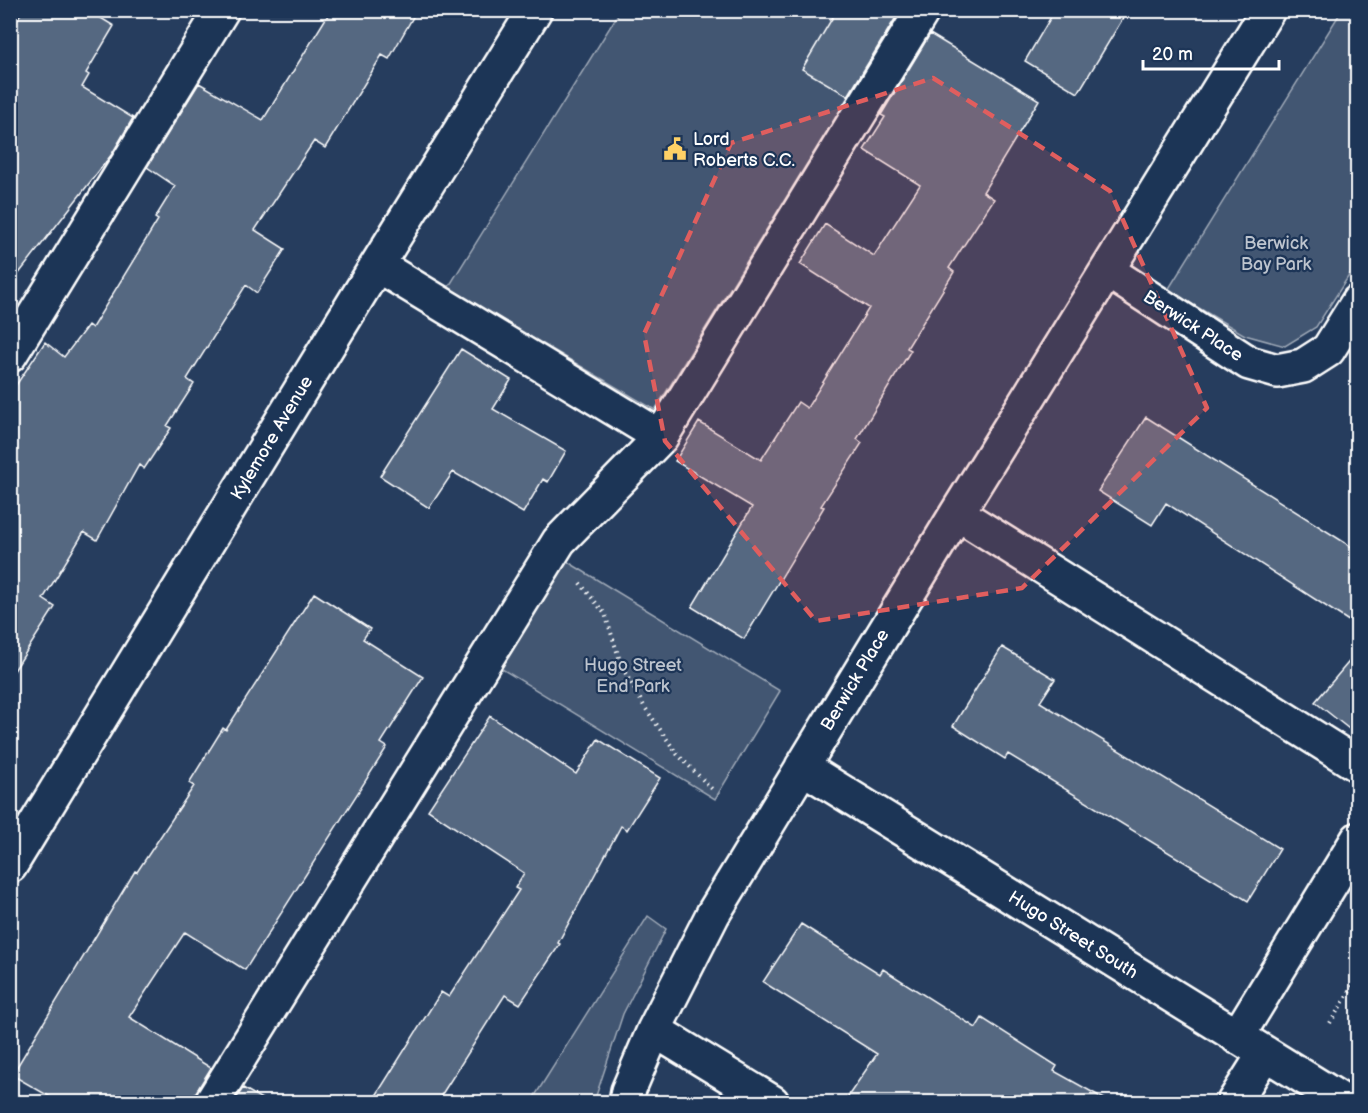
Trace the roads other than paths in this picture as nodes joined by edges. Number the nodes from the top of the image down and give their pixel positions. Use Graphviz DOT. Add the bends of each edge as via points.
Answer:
graph roads {
  1 [pos="222,10"];
  2 [pos="535,10"];
  3 [pos="923,10"];
  4 [pos="1268,10"];
  5 [pos="377,265"];
  6 [pos="1108,271"];
  7 [pos="1358,302"];
  8 [pos="10,355"];
  9 [pos="661,437"];
  10 [pos="957,513"];
  11 [pos="1358,765"];
  12 [pos="802,767"];
  13 [pos="1358,839"];
  14 [pos="10,866"];
  15 [pos="654,1030"];
  16 [pos="1251,1045"];
  17 [pos="212,1102"];
  18 [pos="626,1102"];
  19 [pos="772,1102"];
  20 [pos="1234,1102"];
  21 [pos="1344,1102"];
  1 -- 8 [label="street"];
  2 -- 5 [label="street, Kylemore Avenue"];
  3 -- 9 [label="street"];
  4 -- 6 [label="street, Berwick Place"];
  5 -- 9 [label="street"];
  5 -- 14 [label="street, Kylemore Avenue"];
  6 -- 7 [label="street, Berwick Place" via="1249,363 1276,371 1303,366 1328,350"];
  6 -- 10 [label="street, Berwick Place"];
  9 -- 17 [label="street" via="560,541"];
  10 -- 11 [label="street"];
  10 -- 12 [label="street, Berwick Place"];
  12 -- 15 [label="street, Berwick Place" via="712,914"];
  12 -- 16 [label="street, Hugo Street South"];
  13 -- 16 [label="street"];
  15 -- 18 [label="street, Berwick Place"];
  15 -- 19 [label="street"];
  16 -- 20 [label="street"];
  16 -- 21 [label="street, Hugo Street South"];
}
